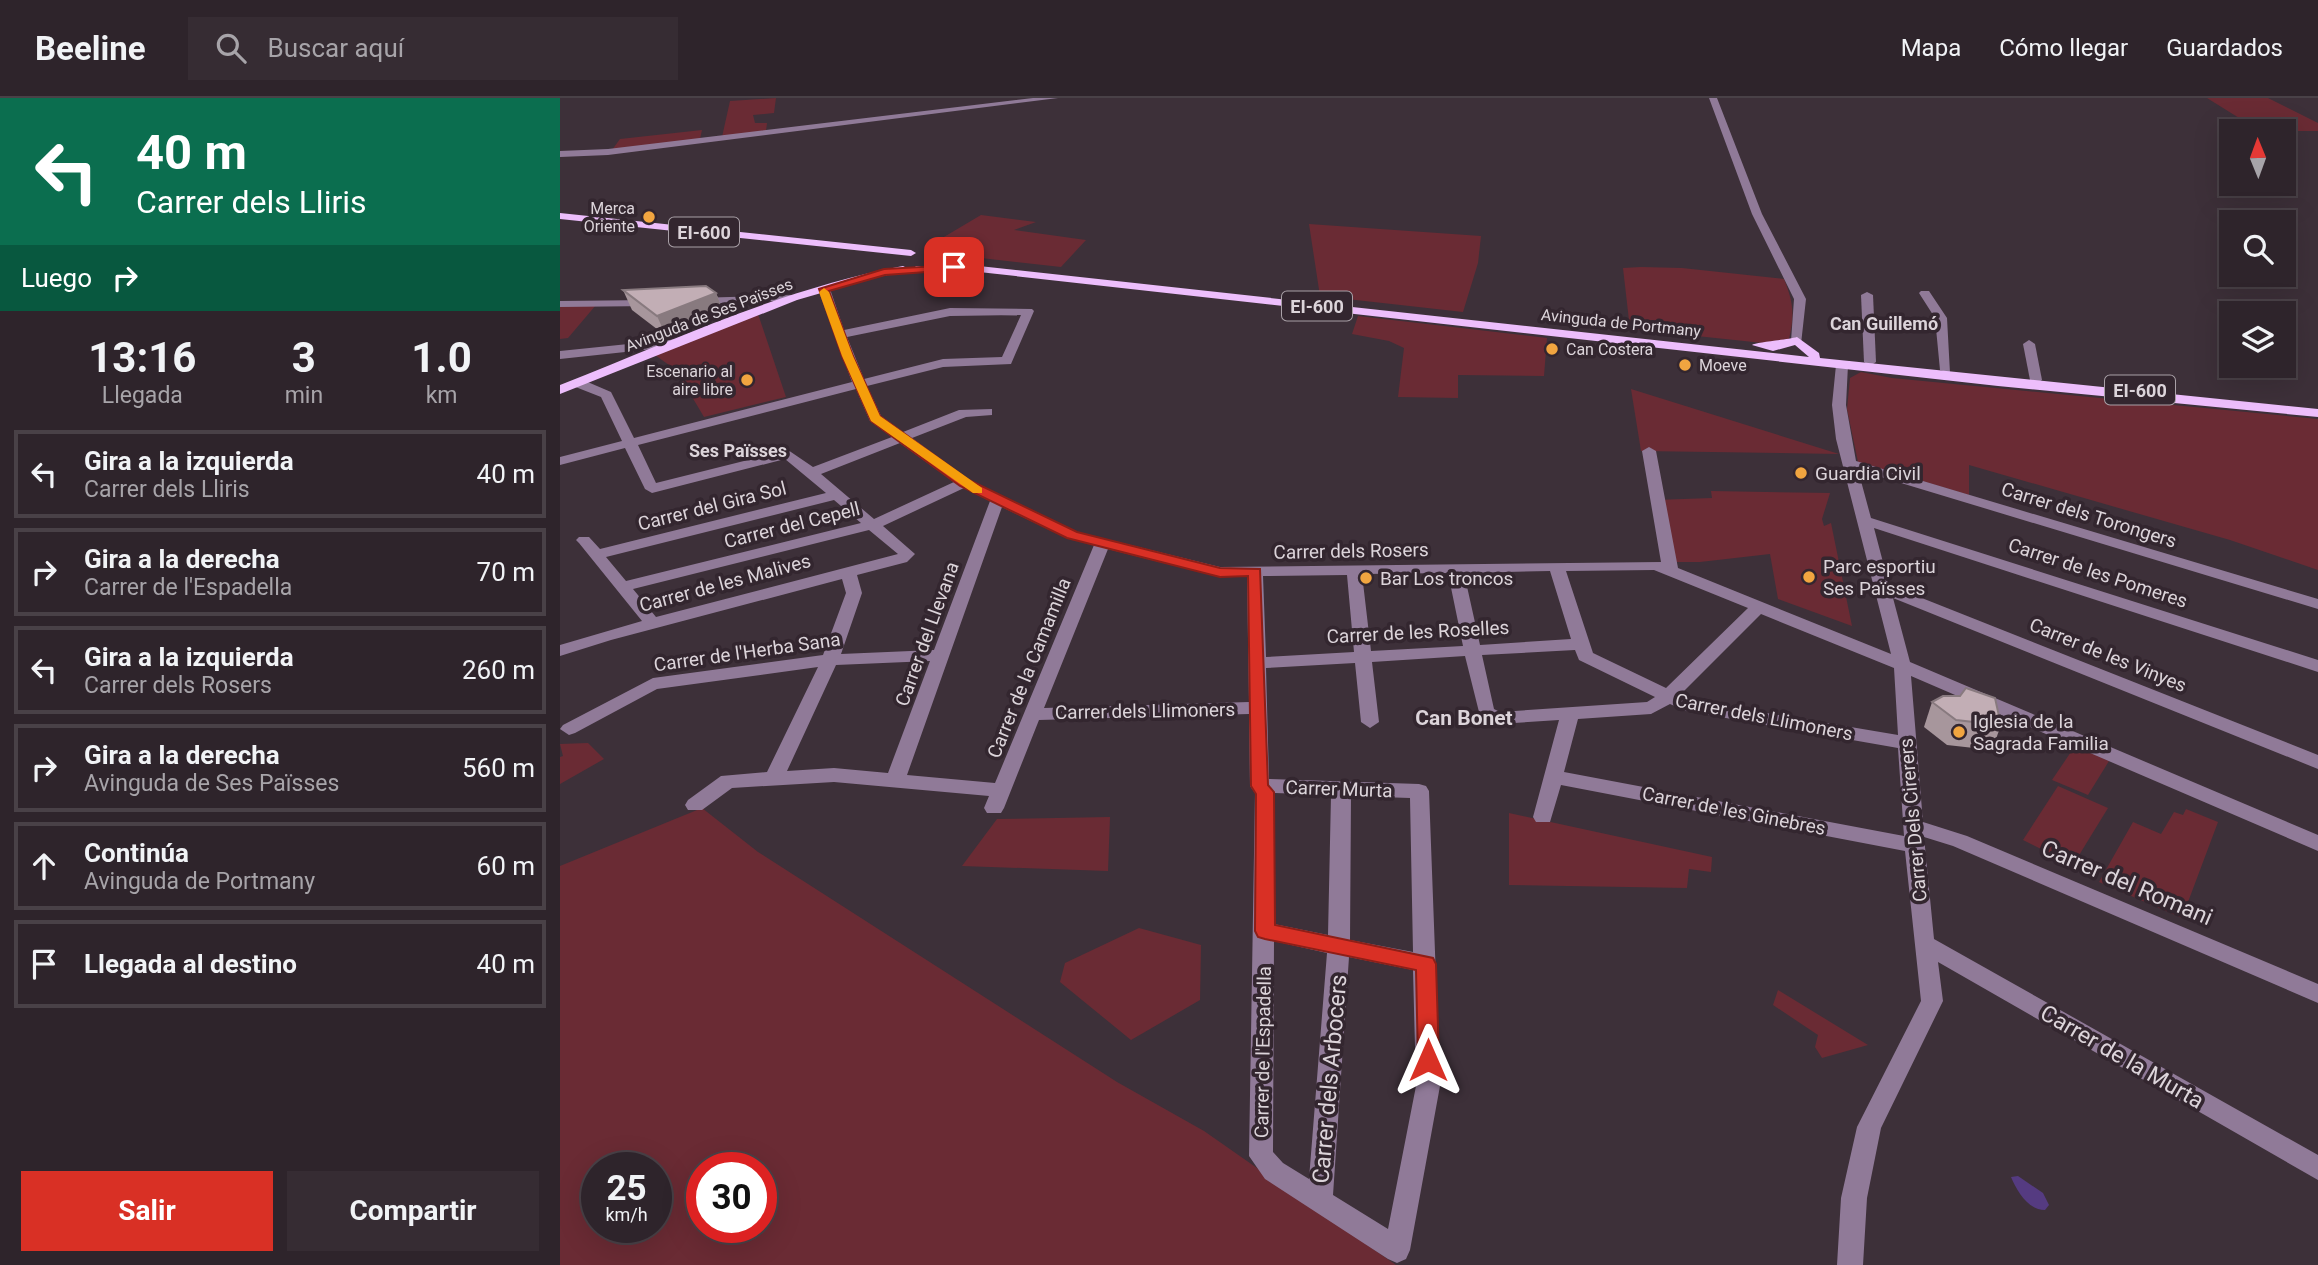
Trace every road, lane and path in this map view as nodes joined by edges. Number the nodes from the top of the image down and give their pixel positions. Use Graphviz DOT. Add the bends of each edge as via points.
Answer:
graph roads {
  1 [pos="1054,98"];
  2 [pos="1713,98"];
  3 [pos="560,154"];
  4 [pos="560,216"];
  5 [pos="869,251"];
  6 [pos="911,254"];
  7 [pos="927,254"];
  8 [pos="891,263"];
  9 [pos="920,268"];
  10 [pos="903,269"];
  11 [pos="871,275"];
  12 [pos="824,289"];
  13 [pos="1924,293"];
  14 [pos="1867,295"];
  15 [pos="687,302"];
  16 [pos="660,303"];
  17 [pos="560,304"];
  18 [pos="761,304"];
  19 [pos="1625,334"];
  20 [pos="840,335"];
  21 [pos="1797,341"];
  22 [pos="677,343"];
  23 [pos="2029,344"];
  24 [pos="560,355"];
  25 [pos="1815,355"];
  26 [pos="1870,362"];
  27 [pos="1842,365"];
  28 [pos="1946,370"];
  29 [pos="2036,380"];
  30 [pos="859,383"];
  31 [pos="566,387"];
  32 [pos="2318,406"];
  33 [pos="987,412"];
  34 [pos="2318,413"];
  35 [pos="904,437"];
  36 [pos="630,445"];
  37 [pos="1649,451"];
  38 [pos="560,461"];
  39 [pos="1849,463"];
  40 [pos="811,473"];
  41 [pos="964,483"];
  42 [pos="837,495"];
  43 [pos="998,501"];
  44 [pos="1866,521"];
  45 [pos="872,524"];
  46 [pos="584,540"];
  47 [pos="1103,543"];
  48 [pos="596,555"];
  49 [pos="1556,566"];
  50 [pos="1455,568"];
  51 [pos="1670,568"];
  52 [pos="1354,570"];
  53 [pos="848,572"];
  54 [pos="1255,572"];
  55 [pos="622,587"];
  56 [pos="1882,589"];
  57 [pos="2318,604"];
  58 [pos="1760,606"];
  59 [pos="652,624"];
  60 [pos="1582,644"];
  61 [pos="1473,650"];
  62 [pos="560,651"];
  63 [pos="941,655"];
  64 [pos="1363,657"];
  65 [pos="830,660"];
  66 [pos="1257,663"];
  67 [pos="1902,665"];
  68 [pos="2318,666"];
  69 [pos="1668,697"];
  70 [pos="1258,708"];
  71 [pos="1570,713"];
  72 [pos="1033,714"];
  73 [pos="1370,722"];
  74 [pos="569,729"];
  75 [pos="1907,743"];
  76 [pos="2318,762"];
  77 [pos="1554,777"];
  78 [pos="774,778"];
  79 [pos="895,781"];
  80 [pos="1260,786"];
  81 [pos="1341,789"];
  82 [pos="1001,790"];
  83 [pos="695,805"];
  84 [pos="994,808"];
  85 [pos="1543,817"];
  86 [pos="1913,836"];
  87 [pos="2318,843"];
  88 [pos="1265,931"];
  89 [pos="1927,946"];
  90 [pos="1340,947"];
  91 [pos="1426,964"];
  92 [pos="2318,994"];
  93 [pos="2318,1168"];
  94 [pos="1320,1201"];
  95 [pos="1850,1265"];
  1 -- 3 [label="street"];
  2 -- 21 [label="street" via="1757,214 1800,299"];
  4 -- 5 [label="main road, EI-600"];
  5 -- 6 [label="main road, EI-600"];
  5 -- 8 [label="main road, EI-600"];
  6 -- 7 [label="main road, EI-600"];
  6 -- 8 [label="main road, EI-600"];
  7 -- 9 [label="main road" via="932,262"];
  7 -- 19 [label="main road, Avinguda de Portmany / EI-600"];
  8 -- 10 [label="main road, EI-600"];
  8 -- 11 [label="main road, Avinguda de Ses Païsses"];
  9 -- 10 [label="main road, EI-600"];
  9 -- 27 [label="main road, Avinguda de Portmany / EI-600" via="979,269"];
  10 -- 11 [label="main road, Avinguda de Ses Païsses"];
  11 -- 12 [label="main road, Avinguda de Ses Païsses"];
  12 -- 18 [label="main road, Avinguda de Ses Païsses"];
  12 -- 20 [label="street, Carrer dels Rosers"];
  13 -- 28 [label="street" via="1941,318"];
  14 -- 26 [label="street"];
  15 -- 18 [label="street"];
  16 -- 17 [label="street"];
  18 -- 22 [label="main road, Avinguda de Ses Païsses"];
  19 -- 21 [label="main road" via="1773,346"];
  19 -- 25 [label="main road, Avinguda de Portmany / EI-600"];
  20 -- 30 [label="street, Carrer dels Rosers"];
  20 -- 30 [label="street" via="950,312 1028,311 1007,361 943,363"];
  21 -- 25 [label="main road"];
  22 -- 24 [label="street"];
  22 -- 31 [label="main road, Avinguda de Ses Païsses"];
  23 -- 29 [label="street"];
  25 -- 26 [label="main road, Avinguda de Portmany / EI-600"];
  26 -- 28 [label="main road, Avinguda de Portmany / EI-600"];
  27 -- 34 [label="main road, Avinguda de Portmany / EI-600"];
  27 -- 39 [label="street, Carrer Dels Cirerers" via="1839,421"];
  28 -- 29 [label="main road, Avinguda de Portmany / EI-600"];
  29 -- 32 [label="main road, Avinguda de Portmany / EI-600"];
  30 -- 35 [label="street, Carrer dels Rosers" via="875,418"];
  30 -- 36 [label="street"];
  31 -- 36 [label="street" via="606,395"];
  33 -- 35 [label="street" via="964,413"];
  35 -- 40 [label="street"];
  35 -- 41 [label="street, Carrer dels Rosers"];
  36 -- 38 [label="street"];
  36 -- 40 [label="street" via="652,489 788,454"];
  37 -- 51 [label="street"];
  39 -- 44 [label="street, Carrer Dels Cirerers"];
  39 -- 57 [label="street, Carrer dels Torongers"];
  40 -- 42 [label="street"];
  41 -- 43 [label="street, Carrer dels Rosers"];
  41 -- 45 [label="street, Carrer del Cepell"];
  42 -- 45 [label="street"];
  42 -- 48 [label="street, Carrer del Gira Sol"];
  43 -- 47 [label="street, Carrer dels Rosers" via="1072,535"];
  43 -- 63 [label="street, Carrer del Llevana"];
  44 -- 56 [label="street, Carrer Dels Cirerers"];
  44 -- 68 [label="street, Carrer de les Pomeres"];
  45 -- 53 [label="street, Carrer de les Malives" via="907,554"];
  45 -- 55 [label="street, Carrer del Cepell"];
  46 -- 48 [label="street"];
  47 -- 54 [label="street, Carrer dels Rosers" via="1220,572"];
  47 -- 72 [label="street, Carrer de la Camamilla"];
  48 -- 55 [label="street"];
  49 -- 50 [label="street, Carrer dels Rosers"];
  49 -- 51 [label="street, Carrer dels Rosers"];
  49 -- 60 [label="street"];
  50 -- 52 [label="street, Carrer dels Rosers"];
  50 -- 61 [label="street"];
  51 -- 58 [label="street, Carrer dels Rosers"];
  52 -- 54 [label="street, Carrer dels Rosers"];
  52 -- 64 [label="street"];
  53 -- 59 [label="street, Carrer de les Malives"];
  53 -- 65 [label="street" via="854,593"];
  54 -- 66 [label="street, Carrer de l'Espadella"];
  55 -- 59 [label="street"];
  56 -- 67 [label="street, Carrer Dels Cirerers"];
  56 -- 76 [label="street, Carrer de les Vinyes"];
  58 -- 67 [label="street, Carrer dels Rosers"];
  58 -- 69 [label="street"];
  59 -- 62 [label="street, Carrer de les Malives"];
  60 -- 61 [label="street, Carrer de les Roselles"];
  60 -- 69 [label="street" via="1586,656"];
  61 -- 64 [label="street, Carrer de les Roselles"];
  61 -- 71 [label="street, Carrer dels Llimoners" via="1486,712 1498,718"];
  63 -- 65 [label="street, Carrer de l'Herba Sana"];
  63 -- 79 [label="street, Carrer del Llevana"];
  64 -- 66 [label="street, Carrer de les Roselles"];
  64 -- 73 [label="street"];
  65 -- 74 [label="street, Carrer de l'Herba Sana" via="653,684"];
  65 -- 78 [label="street"];
  66 -- 70 [label="street, Carrer de l'Espadella"];
  67 -- 75 [label="street, Carrer Dels Cirerers"];
  67 -- 87 [label="street, Carrer dels Rosers"];
  69 -- 71 [label="street, Carrer dels Llimoners" via="1651,708"];
  69 -- 75 [label="street, Carrer dels Llimoners" via="1686,705"];
  70 -- 72 [label="street, Carrer dels Llimoners"];
  70 -- 80 [label="street, Carrer de l'Espadella"];
  71 -- 77 [label="street"];
  72 -- 82 [label="street, Carrer de la Camamilla"];
  75 -- 86 [label="street, Carrer Dels Cirerers"];
  77 -- 85 [label="street"];
  77 -- 86 [label="street, Carrer de les Ginebres"];
  78 -- 79 [label="street" via="834,775"];
  78 -- 83 [label="street" via="728,781"];
  79 -- 82 [label="street"];
  80 -- 81 [label="street, Carrer Murta"];
  80 -- 88 [label="street, Carrer de l'Espadella" via="1265,792"];
  81 -- 90 [label="street, Carrer dels Arbocers"];
  81 -- 91 [label="street, Carrer Murta" via="1419,790"];
  82 -- 84 [label="street, Carrer de la Camamilla"];
  86 -- 89 [label="street, Carrer Dels Cirerers"];
  86 -- 92 [label="street, Carrer del Romani" via="2011,862"];
  88 -- 90 [label="street"];
  88 -- 94 [label="street, Carrer de l'Espadella" via="1261,1156 1273,1171"];
  89 -- 93 [label="street, Carrer de la Murta"];
  89 -- 95 [label="street, Carrer Dels Cirerers" via="1932,1002 1869,1128 1854,1198"];
  90 -- 91 [label="street"];
  90 -- 94 [label="street, Carrer dels Arbocers"];
  91 -- 94 [label="street" via="1428,1086 1397,1250"];
}
